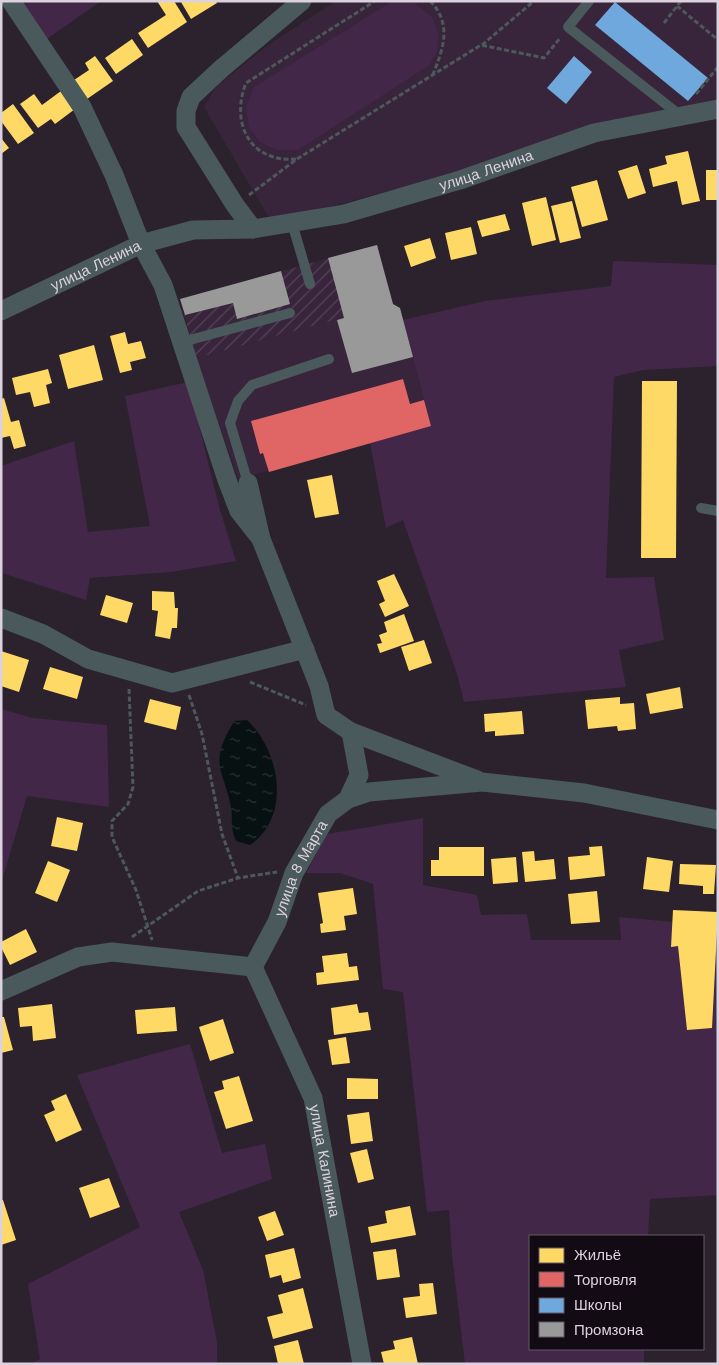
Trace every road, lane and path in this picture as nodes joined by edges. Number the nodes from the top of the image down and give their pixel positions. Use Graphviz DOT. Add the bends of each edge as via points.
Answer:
graph roads {
  1 [pos="11,1"];
  2 [pos="302,1"];
  3 [pos="375,1"];
  4 [pos="430,1"];
  5 [pos="534,1"];
  6 [pos="589,1"];
  7 [pos="681,1"];
  8 [pos="677,6"];
  9 [pos="664,23"];
  10 [pos="568,27"];
  11 [pos="717,38"];
  12 [pos="481,45"];
  13 [pos="718,67"];
  14 [pos="433,75"];
  15 [pos="718,109"];
  16 [pos="684,115"];
  17 [pos="297,159"];
  18 [pos="235,205"];
  19 [pos="292,223"];
  20 [pos="253,229"];
  21 [pos="141,244"];
  22 [pos="310,284"];
  23 [pos="1,311"];
  24 [pos="290,313"];
  25 [pos="182,342"];
  26 [pos="329,359"];
  27 [pos="248,483"];
  28 [pos="701,508"];
  29 [pos="718,511"];
  30 [pos="261,540"];
  31 [pos="1,618"];
  32 [pos="304,649"];
  33 [pos="130,671"];
  34 [pos="184,679"];
  35 [pos="246,681"];
  36 [pos="326,715"];
  37 [pos="351,732"];
  38 [pos="482,782"];
  39 [pos="348,799"];
  40 [pos="718,820"];
  41 [pos="294,873"];
  42 [pos="238,878"];
  43 [pos="147,926"];
  44 [pos="112,952"];
  45 [pos="158,957"];
  46 [pos="253,968"];
  47 [pos="1,990"];
  48 [pos="362,1364"];
  1 -- 21 [label="street" via="82,107"];
  2 -- 18 [label="street" via="215,74 192,97 186,111 186,126"];
  3 -- 17 [label="path" via="246,83 239,99 240,122 246,136 259,149 275,157"];
  4 -- 14 [label="path" via="442,18 446,34"];
  5 -- 12 [label="path"];
  6 -- 10 [label="lane"];
  7 -- 8 [label="path"];
  8 -- 9 [label="path"];
  8 -- 11 [label="path"];
  10 -- 12 [label="path" via="544,58"];
  10 -- 16 [label="lane"];
  12 -- 14 [label="path"];
  13 -- 16 [label="path" via="688,105"];
  14 -- 17 [label="path"];
  15 -- 16 [label="street, улица Ленина"];
  16 -- 19 [label="street, улица Ленина" via="594,133 451,183 344,214"];
  17 -- 18 [label="path"];
  18 -- 20 [label="street"];
  19 -- 20 [label="street, улица Ленина"];
  19 -- 22 [label="lane"];
  20 -- 21 [label="street, улица Ленина" via="193,230"];
  21 -- 23 [label="street, улица Ленина"];
  21 -- 25 [label="street" via="163,285"];
  24 -- 25 [label="lane"];
  25 -- 30 [label="street" via="227,480 239,510"];
  26 -- 27 [label="lane" via="252,385 238,402 230,424"];
  27 -- 30 [label="street"];
  28 -- 29 [label="lane"];
  30 -- 32 [label="street"];
  31 -- 33 [label="street" via="43,634 88,659"];
  32 -- 34 [label="street"];
  32 -- 36 [label="street" via="319,686"];
  33 -- 34 [label="street" via="172,683"];
  33 -- 43 [label="path" via="133,787 128,804 112,821 112,837 136,890"];
  34 -- 42 [label="path" via="202,734 222,834"];
  35 -- 36 [label="path"];
  36 -- 37 [label="street"];
  37 -- 38 [label="street"];
  37 -- 39 [label="street" via="359,775"];
  38 -- 39 [label="street, улица 8 Марта" via="369,792"];
  38 -- 40 [label="street, улица 8 Марта" via="584,793"];
  39 -- 41 [label="street, улица 8 Марта" via="328,814"];
  41 -- 42 [label="path" via="274,872"];
  41 -- 46 [label="street, улица 8 Марта" via="277,922"];
  42 -- 43 [label="path" via="198,891"];
  43 -- 44 [label="path"];
  43 -- 45 [label="path"];
  44 -- 45 [label="street"];
  44 -- 47 [label="street" via="78,957"];
  45 -- 46 [label="street"];
  46 -- 48 [label="street, улица Калинина" via="313,1098"];
}
